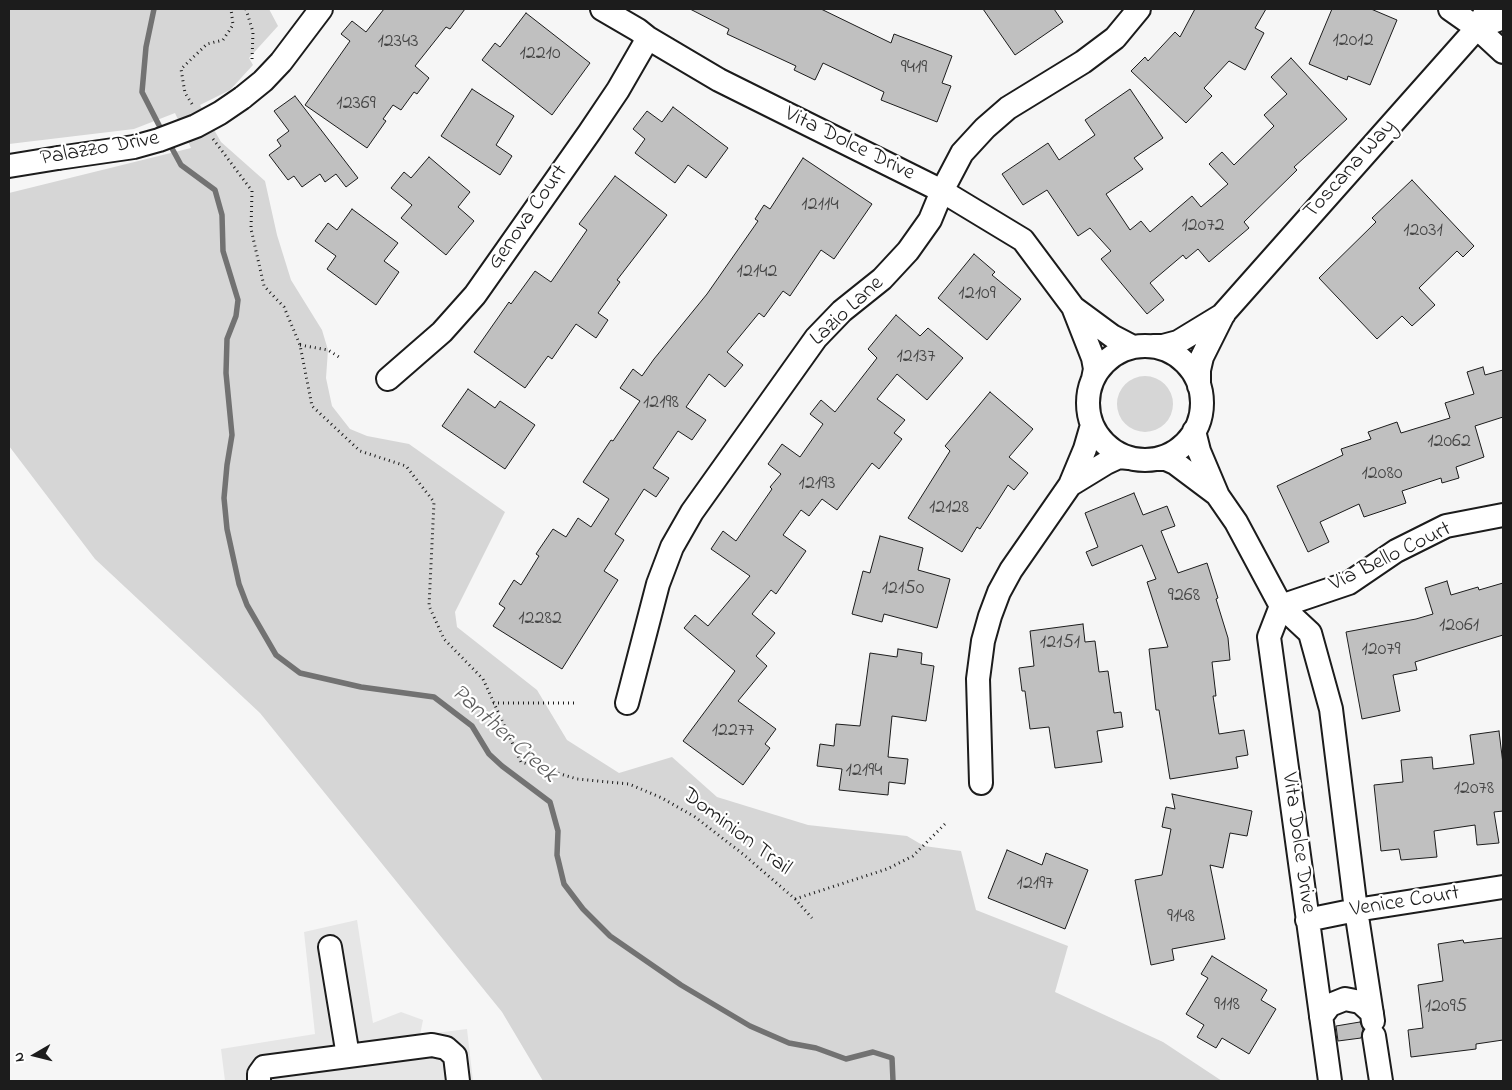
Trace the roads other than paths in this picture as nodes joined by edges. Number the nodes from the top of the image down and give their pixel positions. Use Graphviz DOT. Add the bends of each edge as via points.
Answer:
graph roads {
  1 [pos="321,9"];
  2 [pos="602,9"];
  3 [pos="1139,9"];
  4 [pos="1450,9"];
  5 [pos="1482,18"];
  6 [pos="1503,18"];
  7 [pos="648,38"];
  8 [pos="1503,52"];
  9 [pos="9,166"];
  10 [pos="942,192"];
  11 [pos="1073,307"];
  12 [pos="1224,313"];
  13 [pos="1143,346"];
  14 [pos="388,379"];
  15 [pos="1093,379"];
  16 [pos="1199,386"];
  17 [pos="1092,425"];
  18 [pos="1194,431"];
  19 [pos="1130,458"];
  20 [pos="1156,459"];
  21 [pos="1070,485"];
  22 [pos="1218,496"];
  23 [pos="1503,516"];
  24 [pos="1281,606"];
  25 [pos="627,703"];
  26 [pos="981,783"];
  27 [pos="1503,887"];
  28 [pos="1356,910"];
  29 [pos="1307,920"];
  30 [pos="330,946"];
  31 [pos="1321,1017"];
  32 [pos="1373,1023"];
  33 [pos="348,1056"];
  34 [pos="259,1081"];
  35 [pos="458,1081"];
  36 [pos="1330,1081"];
  37 [pos="1382,1081"];
  1 -- 9 [label="street, Palazzo Drive, bridge" via="281,62 262,81 242,98 196,126 134,147"];
  2 -- 7 [label="street, Vita Dolce Drive"];
  3 -- 10 [label="street, Lazio Lane" via="1115,38 1083,62 1008,108 985,128 962,153"];
  4 -- 5 [label="street"];
  5 -- 6 [label="street, Toscana Way"];
  5 -- 8 [label="street"];
  5 -- 12 [label="street, Toscana Way"];
  7 -- 10 [label="street, Vita Dolce Drive" via="719,80"];
  7 -- 14 [label="street, Genova Court" via="586,138 475,295 442,332"];
  10 -- 11 [label="street, Vita Dolce Drive" via="1023,240"];
  10 -- 25 [label="street, Lazio Lane" via="930,220 908,251 816,338 685,523 662,572"];
  11 -- 13 [label="street, Vita Dolce Drive" via="1112,336"];
  11 -- 15 [label="street, Vita Dolce Drive" via="1093,358"];
  12 -- 13 [label="street, Toscana Way" via="1178,342"];
  12 -- 16 [label="street, Toscana Way" via="1202,357"];
  13 -- 15 [label="street" via="1115,354"];
  13 -- 16 [label="street" via="1175,354 1190,367"];
  15 -- 17 [label="street" via="1088,398"];
  16 -- 18 [label="street" via="1200,416"];
  17 -- 19 [label="street" via="1104,444"];
  17 -- 21 [label="street"];
  18 -- 20 [label="street" via="1169,455"];
  18 -- 22 [label="street"];
  19 -- 20 [label="street"];
  19 -- 21 [label="street" via="1106,463"];
  20 -- 22 [label="street" via="1175,463"];
  21 -- 26 [label="street" via="1011,570 990,616 978,679"];
  22 -- 24 [label="street" via="1236,522"];
  23 -- 24 [label="street, Via Bello Court" via="1446,526 1396,551 1349,583"];
  24 -- 28 [label="street" via="1310,633 1331,709"];
  24 -- 29 [label="street, Vita Dolce Drive" via="1269,637"];
  27 -- 28 [label="street, Venice Court"];
  28 -- 29 [label="street, Venice Court"];
  28 -- 32 [label="street"];
  29 -- 31 [label="street, Vita Dolce Drive"];
  30 -- 33 [label="street"];
  31 -- 32 [label="street" via="1330,1005 1345,999 1360,1002"];
  31 -- 36 [label="street, Vita Dolce Drive"];
  32 -- 37 [label="street"];
  33 -- 34 [label="street" via="264,1067"];
  33 -- 35 [label="street" via="432,1045 446,1048 455,1056"];
}
